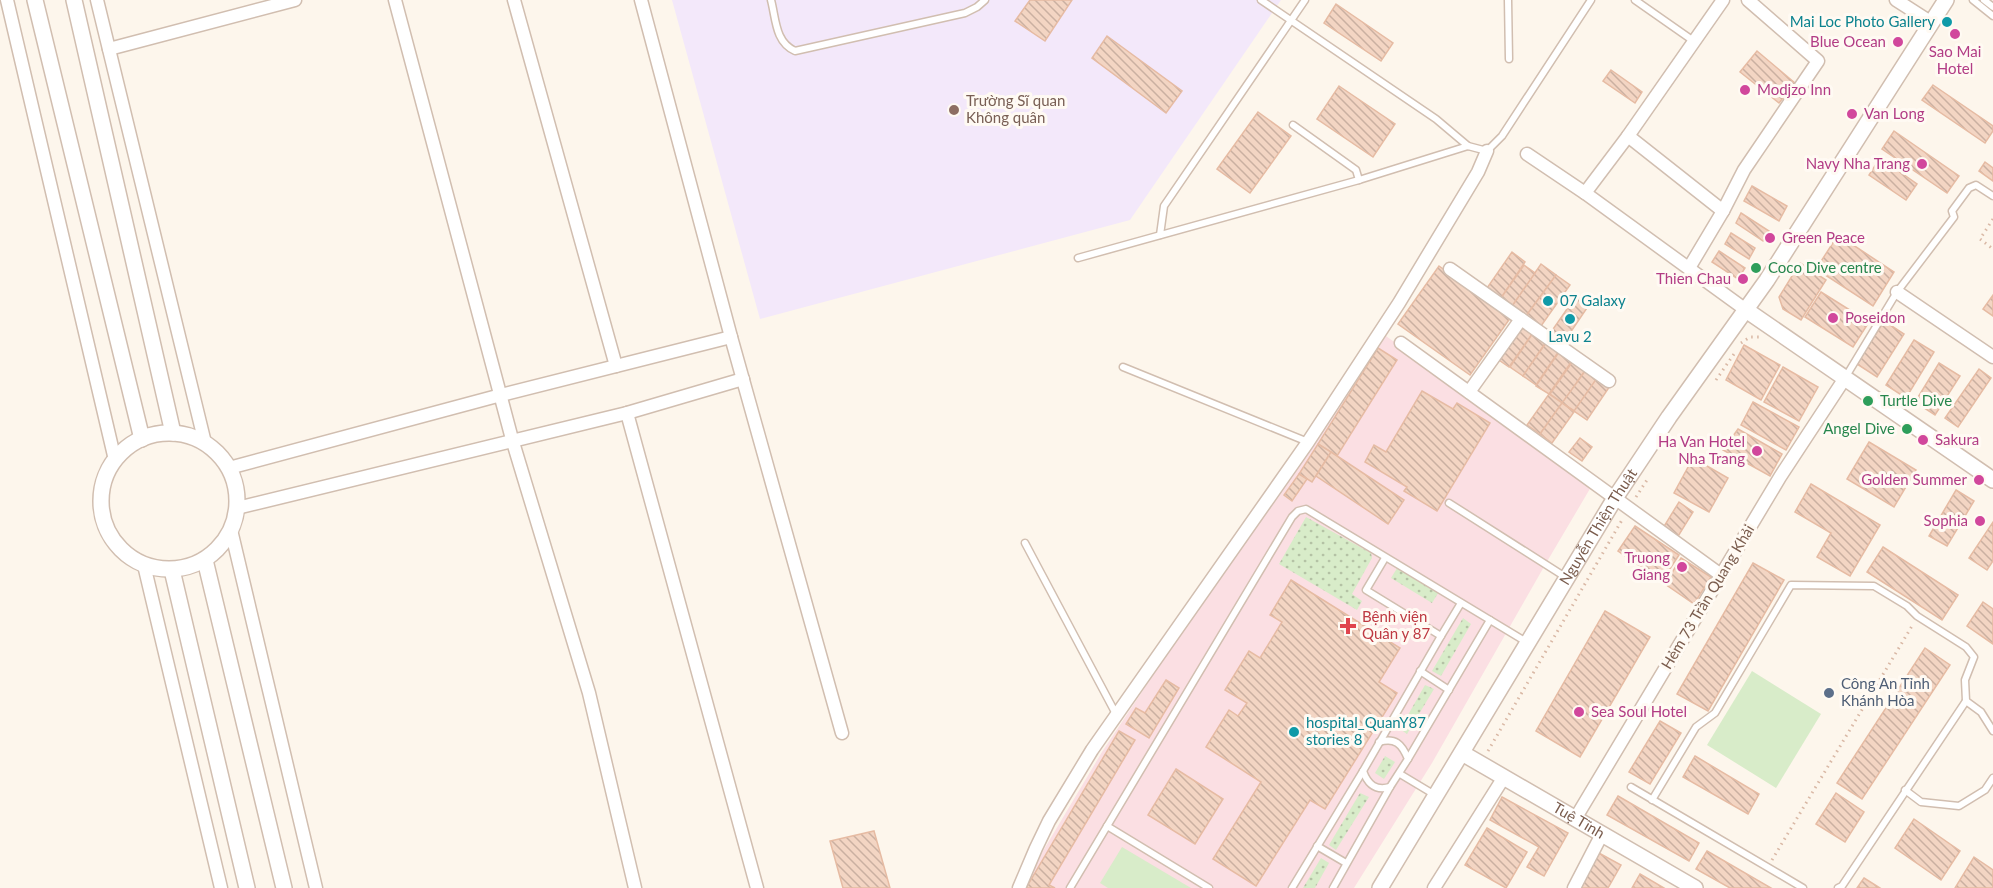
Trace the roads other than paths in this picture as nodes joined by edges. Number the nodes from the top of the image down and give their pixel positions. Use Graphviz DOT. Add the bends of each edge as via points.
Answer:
graph roads {
  1 [pos="8,0"];
  2 [pos="35,0"];
  3 [pos="74,0"];
  4 [pos="97,0"];
  5 [pos="295,0"];
  6 [pos="395,0"];
  7 [pos="514,0"];
  8 [pos="641,0"];
  9 [pos="771,0"];
  10 [pos="985,0"];
  11 [pos="1261,0"];
  12 [pos="1305,0"];
  13 [pos="1508,0"];
  14 [pos="1591,0"];
  15 [pos="1635,0"];
  16 [pos="1723,0"];
  17 [pos="1748,0"];
  18 [pos="1896,0"];
  19 [pos="1946,0"];
  20 [pos="1973,0"];
  21 [pos="1984,0"];
  22 [pos="1993,7"];
  23 [pos="1993,16"];
  24 [pos="1291,20"];
  25 [pos="1932,23"];
  26 [pos="1695,42"];
  27 [pos="109,49"];
  28 [pos="1509,59"];
  29 [pos="1293,125"];
  30 [pos="1628,136"];
  31 [pos="1468,146"];
  32 [pos="1487,151"];
  33 [pos="1527,154"];
  34 [pos="1359,180"];
  35 [pos="1585,193"];
  36 [pos="1993,196"];
  37 [pos="1723,211"];
  38 [pos="1160,235"];
  39 [pos="1078,258"];
  40 [pos="1689,268"];
  41 [pos="1450,269"];
  42 [pos="1897,292"];
  43 [pos="1746,310"];
  44 [pos="1521,319"];
  45 [pos="731,337"];
  46 [pos="1401,344"];
  47 [pos="1993,357"];
  48 [pos="616,366"];
  49 [pos="1123,366"];
  50 [pos="1845,378"];
  51 [pos="743,379"];
  52 [pos="1609,381"];
  53 [pos="1469,392"];
  54 [pos="501,395"];
  55 [pos="627,413"];
  56 [pos="173,433"];
  57 [pos="142,439"];
  58 [pos="512,439"];
  59 [pos="1308,442"];
  60 [pos="205,443"];
  61 [pos="115,460"];
  62 [pos="229,468"];
  63 [pos="1993,480"];
  64 [pos="1615,498"];
  65 [pos="1449,503"];
  66 [pos="237,508"];
  67 [pos="231,530"];
  68 [pos="1025,543"];
  69 [pos="1385,558"];
  70 [pos="205,560"];
  71 [pos="144,564"];
  72 [pos="172,570"];
  73 [pos="1721,575"];
  74 [pos="1568,578"];
  75 [pos="1461,603"];
  76 [pos="1490,620"];
  77 [pos="1441,636"];
  78 [pos="1529,643"];
  79 [pos="1420,671"];
  80 [pos="1449,690"];
  81 [pos="1966,700"];
  82 [pos="1116,714"];
  83 [pos="1993,730"];
  84 [pos="842,733"];
  85 [pos="1379,742"];
  86 [pos="1462,753"];
  87 [pos="1408,759"];
  88 [pos="1363,771"];
  89 [pos="1400,774"];
  90 [pos="1504,777"];
  91 [pos="1993,778"];
  92 [pos="1390,787"];
  93 [pos="1631,787"];
  94 [pos="1905,790"];
  95 [pos="1985,790"];
  96 [pos="1993,792"];
  97 [pos="1436,796"];
  98 [pos="1652,800"];
  99 [pos="1575,819"];
  100 [pos="1107,826"];
  101 [pos="1602,834"];
  102 [pos="1317,846"];
  103 [pos="1346,863"];
  104 [pos="221,888"];
  105 [pos="248,888"];
  106 [pos="284,888"];
  107 [pos="316,888"];
  108 [pos="635,888"];
  109 [pos="758,888"];
  110 [pos="1019,888"];
  111 [pos="1070,888"];
  112 [pos="1207,888"];
  113 [pos="1292,888"];
  114 [pos="1333,888"];
  115 [pos="1380,888"];
  116 [pos="1434,888"];
  117 [pos="1574,888"];
  118 [pos="1695,888"];
  119 [pos="1803,888"];
  120 [pos="1838,888"];
  1 -- 61 [label="street"];
  2 -- 57 [label="street"];
  3 -- 56 [label="street"];
  4 -- 27 [label="street"];
  5 -- 27 [label="street"];
  6 -- 54 [label="street"];
  7 -- 48 [label="street"];
  8 -- 45 [label="street"];
  9 -- 10 [label="lane" via="780,39 795,51 965,13"];
  11 -- 24 [label="lane"];
  12 -- 24 [label="lane"];
  13 -- 28 [label="lane"];
  14 -- 32 [label="lane" via="1502,136"];
  15 -- 26 [label="lane"];
  16 -- 26 [label="street"];
  17 -- 37 [label="street" via="1818,62 1744,170"];
  18 -- 25 [label="street"];
  19 -- 25 [label="street, Nguyễn Thiện Thuật"];
  20 -- 23 [label="lane"];
  21 -- 22 [label="lane"];
  24 -- 31 [label="lane" via="1436,119"];
  24 -- 38 [label="lane" via="1164,206"];
  25 -- 43 [label="street, Nguyễn Thiện Thuật"];
  26 -- 30 [label="street"];
  27 -- 60 [label="street"];
  29 -- 34 [label="lane" via="1356,170"];
  30 -- 35 [label="street"];
  30 -- 37 [label="street"];
  31 -- 32 [label="lane"];
  31 -- 34 [label="lane"];
  32 -- 59 [label="street" via="1399,303"];
  33 -- 35 [label="street"];
  34 -- 38 [label="lane"];
  35 -- 40 [label="street"];
  36 -- 42 [label="lane" via="1976,185 1969,188 1952,211 1954,217"];
  37 -- 40 [label="street"];
  38 -- 39 [label="lane"];
  40 -- 43 [label="street"];
  41 -- 44 [label="street"];
  42 -- 47 [label="street"];
  42 -- 50 [label="lane"];
  43 -- 50 [label="street"];
  43 -- 64 [label="street, Nguyễn Thiện Thuật"];
  44 -- 52 [label="street"];
  44 -- 53 [label="street"];
  45 -- 48 [label="street"];
  45 -- 51 [label="street"];
  46 -- 53 [label="street"];
  48 -- 54 [label="street"];
  49 -- 59 [label="lane"];
  50 -- 63 [label="street"];
  50 -- 73 [label="street, Hẻm 73 Trần Quang Khải"];
  51 -- 55 [label="street"];
  51 -- 84 [label="street"];
  53 -- 64 [label="street"];
  54 -- 58 [label="street"];
  54 -- 62 [label="street"];
  55 -- 58 [label="street"];
  55 -- 109 [label="street"];
  56 -- 57 [label="street"];
  56 -- 60 [label="street"];
  57 -- 61 [label="street"];
  58 -- 66 [label="street"];
  58 -- 108 [label="street" via="589,693"];
  59 -- 82 [label="street"];
  60 -- 62 [label="street"];
  61 -- 71 [label="street" via="105,478 101,498 104,519 112,538 126,554"];
  62 -- 66 [label="street" via="236,487"];
  64 -- 73 [label="street"];
  64 -- 74 [label="street, Nguyễn Thiện Thuật"];
  65 -- 74 [label="lane"];
  66 -- 67 [label="street"];
  67 -- 70 [label="street"];
  67 -- 107 [label="street"];
  68 -- 82 [label="lane"];
  69 -- 75 [label="lane"];
  69 -- 77 [label="lane" via="1366,590"];
  69 -- 100 [label="lane" via="1306,508 1298,511"];
  70 -- 72 [label="street"];
  70 -- 106 [label="street"];
  71 -- 72 [label="street"];
  71 -- 104 [label="street"];
  72 -- 105 [label="street"];
  73 -- 99 [label="street, Hẻm 73 Trần Quang Khải"];
  74 -- 78 [label="street, Nguyễn Thiện Thuật"];
  75 -- 76 [label="lane"];
  75 -- 77 [label="lane"];
  76 -- 78 [label="lane"];
  76 -- 80 [label="lane"];
  77 -- 79 [label="lane"];
  78 -- 86 [label="street, Nguyễn Thiện Thuật"];
  79 -- 80 [label="lane"];
  79 -- 85 [label="lane"];
  80 -- 87 [label="lane"];
  81 -- 83 [label="lane" via="1982,711"];
  81 -- 94 [label="lane"];
  81 -- 98 [label="lane" via="1965,680 1974,657 1966,647 1907,606 1874,586 1791,585 1715,713 1696,727"];
  82 -- 110 [label="street" via="1049,821"];
  85 -- 87 [label="lane" via="1398,742"];
  85 -- 88 [label="lane"];
  86 -- 90 [label="street, Tuệ Tĩnh"];
  86 -- 97 [label="street, Nguyễn Thiện Thuật"];
  87 -- 89 [label="lane"];
  88 -- 92 [label="lane" via="1373,787"];
  88 -- 102 [label="lane"];
  89 -- 92 [label="lane"];
  89 -- 97 [label="lane"];
  90 -- 99 [label="street, Tuệ Tĩnh"];
  90 -- 116 [label="street"];
  91 -- 95 [label="lane"];
  92 -- 103 [label="lane"];
  93 -- 98 [label="lane"];
  94 -- 95 [label="lane" via="1921,802 1959,806"];
  94 -- 120 [label="lane"];
  95 -- 96 [label="lane"];
  97 -- 115 [label="street, Nguyễn Thiện Thuật"];
  98 -- 119 [label="lane"];
  99 -- 101 [label="street, Tuệ Tĩnh"];
  100 -- 111 [label="lane"];
  100 -- 112 [label="lane"];
  101 -- 117 [label="street"];
  101 -- 118 [label="street, Tuệ Tĩnh"];
  102 -- 103 [label="lane"];
  102 -- 113 [label="lane"];
  103 -- 114 [label="lane"];
}
